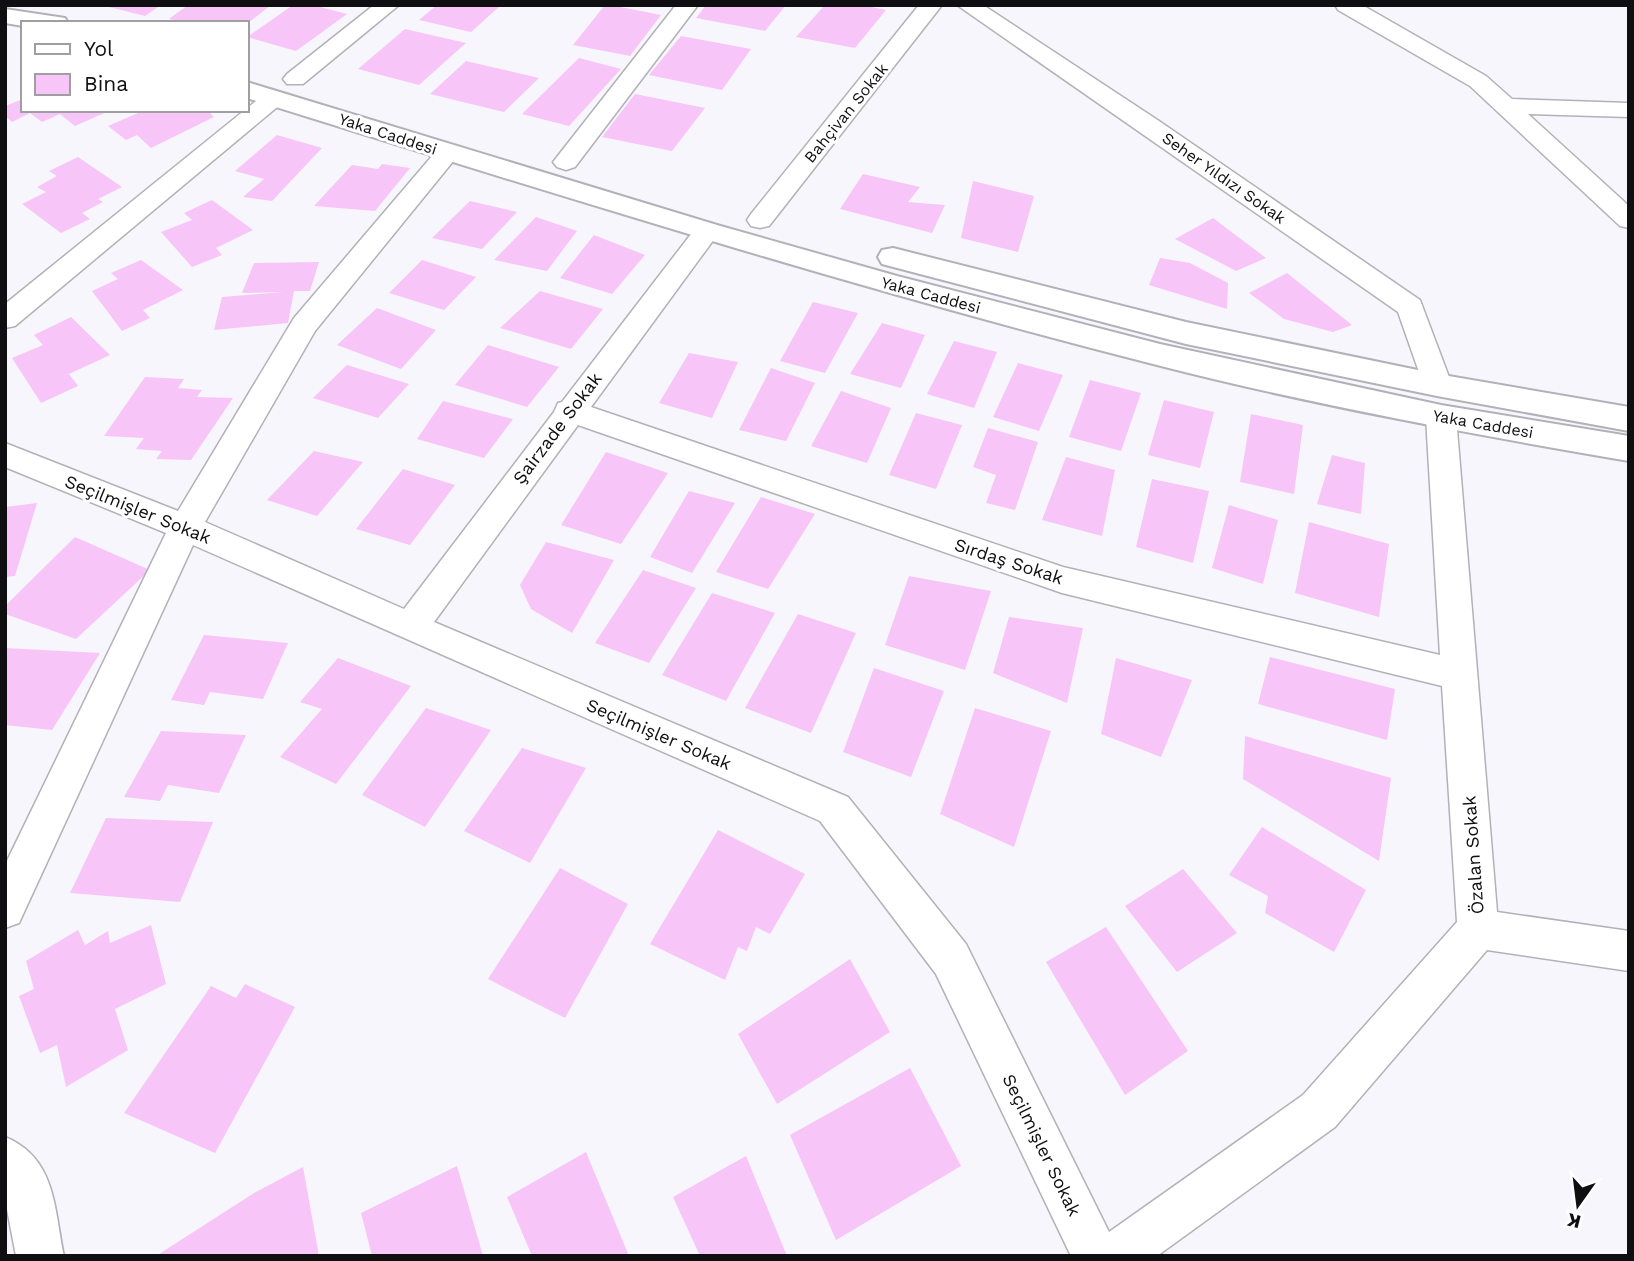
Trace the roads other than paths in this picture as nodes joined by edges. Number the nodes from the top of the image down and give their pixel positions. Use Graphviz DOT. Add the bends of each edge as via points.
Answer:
graph roads {
  1 [pos="388,5"];
  2 [pos="687,5"];
  3 [pos="931,5"];
  4 [pos="1346,5"];
  5 [pos="976,7"];
  6 [pos="5,16"];
  7 [pos="41,21"];
  8 [pos="248,67"];
  9 [pos="272,89"];
  10 [pos="1506,106"];
  11 [pos="248,110"];
  12 [pos="1629,110"];
  13 [pos="245,112"];
  14 [pos="447,153"];
  15 [pos="566,162"];
  16 [pos="760,220"];
  17 [pos="1629,220"];
  18 [pos="706,231"];
  19 [pos="5,319"];
  20 [pos="1439,401"];
  21 [pos="569,411"];
  22 [pos="1629,419"];
  23 [pos="1629,449"];
  24 [pos="5,454"];
  25 [pos="185,527"];
  26 [pos="410,627"];
  27 [pos="1460,675"];
  28 [pos="5,909"];
  29 [pos="1478,929"];
  30 [pos="1629,951"];
  31 [pos="5,1160"];
  32 [pos="40,1256"];
  33 [pos="1096,1256"];
  34 [pos="1116,1256"];
  1 -- 9 [label="street"];
  2 -- 15 [label="street"];
  3 -- 16 [label="street, Bahçivan Sokak"];
  4 -- 10 [label="street" via="1478,80"];
  5 -- 20 [label="street, Seher Yıldızı Sokak" via="1410,307"];
  6 -- 7 [label="street"];
  8 -- 9 [label="street, Yaka Caddesi"];
  9 -- 11 [label="street"];
  9 -- 14 [label="street, Yaka Caddesi"];
  9 -- 15 [label="street, Yaka Caddesi"];
  10 -- 12 [label="street"];
  10 -- 17 [label="street"];
  13 -- 19 [label="street"];
  14 -- 18 [label="street, Yaka Caddesi"];
  14 -- 25 [label="street" via="304,325"];
  15 -- 16 [label="street, Yaka Caddesi"];
  16 -- 20 [label="street, Yaka Caddesi"];
  18 -- 20 [label="street, Yaka Caddesi" via="890,285 1160,355"];
  18 -- 21 [label="street, Şairzade Sokak"];
  20 -- 22 [label="street, Yaka Caddesi"];
  20 -- 23 [label="street, Yaka Caddesi"];
  20 -- 27 [label="street, Özalan Sokak"];
  21 -- 26 [label="street, Şairzade Sokak"];
  21 -- 27 [label="street, Sırdaş Sokak" via="1062,580"];
  24 -- 25 [label="street, Seçilmişler Sokak"];
  25 -- 26 [label="street, Seçilmişler Sokak"];
  25 -- 28 [label="street"];
  26 -- 33 [label="street, Seçilmişler Sokak" via="834,809 951,959"];
  27 -- 29 [label="street, Özalan Sokak"];
  29 -- 30 [label="street"];
  29 -- 34 [label="street, Özalan Sokak" via="1319,1111"];
  31 -- 32 [label="street" via="25,1180"];
}
